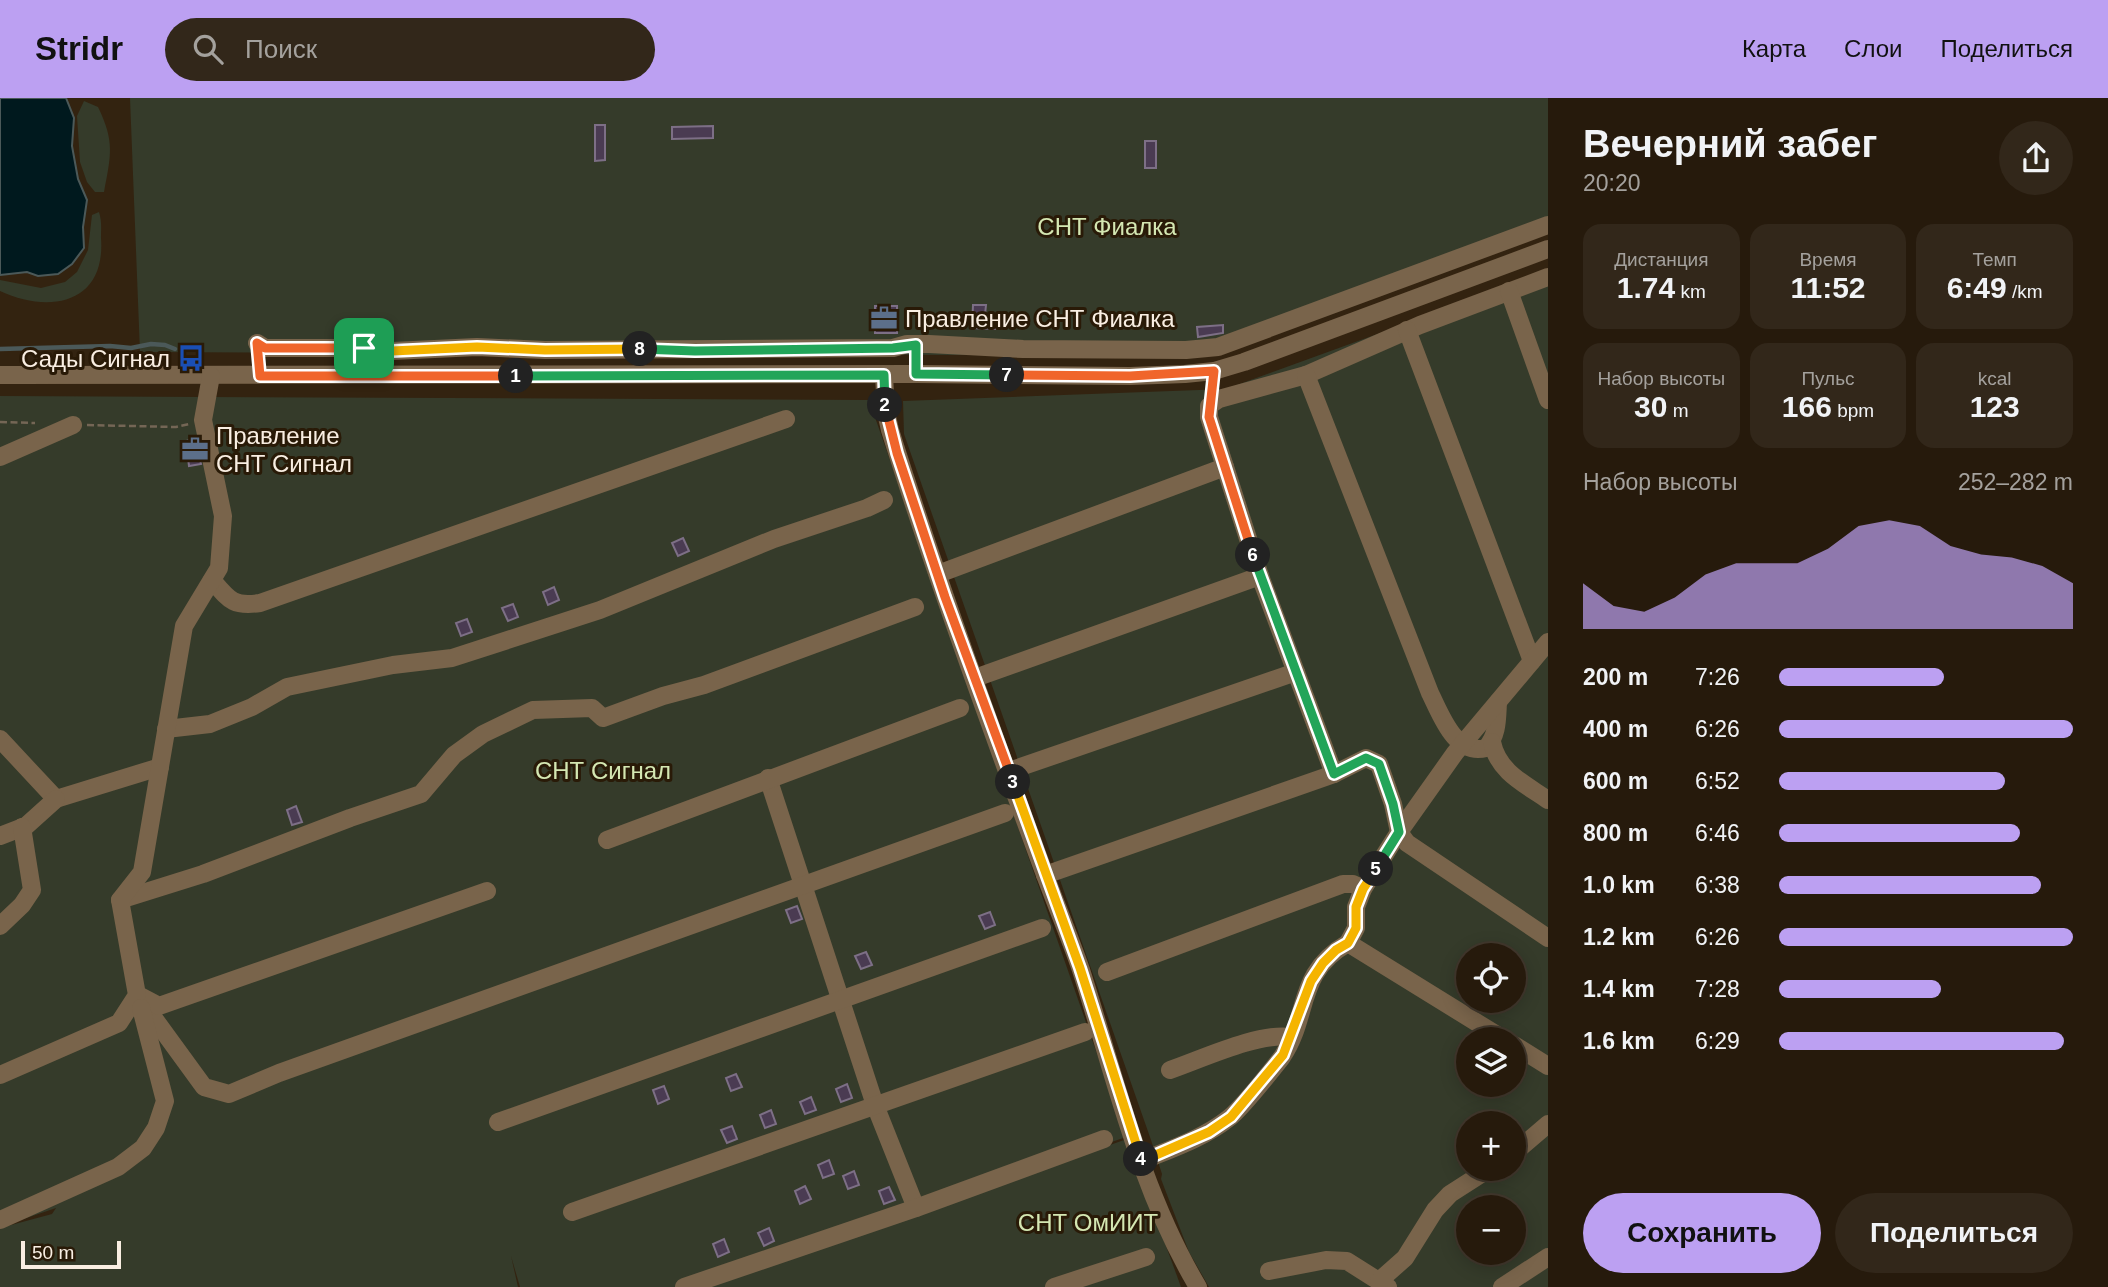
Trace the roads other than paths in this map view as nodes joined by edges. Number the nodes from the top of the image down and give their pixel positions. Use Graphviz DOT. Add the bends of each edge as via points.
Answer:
graph roads {
  1 [pos="1548,225"];
  2 [pos="1548,249"];
  3 [pos="1548,276"];
  4 [pos="1509,291"];
  5 [pos="1408,330"];
  6 [pos="916,345"];
  7 [pos="1214,371"];
  8 [pos="916,374"];
  9 [pos="0,375"];
  10 [pos="884,375"];
  11 [pos="1306,375"];
  12 [pos="211,376"];
  13 [pos="260,376"];
  14 [pos="1548,400"];
  15 [pos="1209,406"];
  16 [pos="786,419"];
  17 [pos="73,425"];
  18 [pos="0,457"];
  19 [pos="1225,467"];
  20 [pos="884,500"];
  21 [pos="938,574"];
  22 [pos="1261,576"];
  23 [pos="212,580"];
  24 [pos="915,607"];
  25 [pos="1548,642"];
  26 [pos="1532,661"];
  27 [pos="1296,672"];
  28 [pos="975,678"];
  29 [pos="1498,702"];
  30 [pos="960,708"];
  31 [pos="166,729"];
  32 [pos="0,739"];
  33 [pos="1492,742"];
  34 [pos="1463,744"];
  35 [pos="160,767"];
  36 [pos="1009,771"];
  37 [pos="1334,774"];
  38 [pos="768,778"];
  39 [pos="56,799"];
  40 [pos="1548,800"];
  41 [pos="1004,813"];
  42 [pos="22,827"];
  43 [pos="1399,832"];
  44 [pos="0,836"];
  45 [pos="607,840"];
  46 [pos="1045,875"];
  47 [pos="803,885"];
  48 [pos="1363,889"];
  49 [pos="487,891"];
  50 [pos="120,900"];
  51 [pos="0,926"];
  52 [pos="1042,928"];
  53 [pos="1548,938"];
  54 [pos="1348,943"];
  55 [pos="1107,972"];
  56 [pos="137,995"];
  57 [pos="840,1000"];
  58 [pos="1484,1027"];
  59 [pos="1085,1032"];
  60 [pos="1291,1037"];
  61 [pos="1526,1052"];
  62 [pos="1548,1066"];
  63 [pos="1170,1070"];
  64 [pos="0,1074"];
  65 [pos="876,1105"];
  66 [pos="498,1122"];
  67 [pos="1548,1124"];
  68 [pos="1104,1139"];
  69 [pos="1526,1143"];
  70 [pos="1142,1161"];
  71 [pos="1470,1181"];
  72 [pos="916,1208"];
  73 [pos="572,1212"];
  74 [pos="0,1220"];
  75 [pos="1146,1257"];
  76 [pos="1548,1257"];
  77 [pos="1269,1271"];
  78 [pos="1384,1284"];
  79 [pos="684,1287"];
  80 [pos="1054,1287"];
  81 [pos="1198,1287"];
  82 [pos="1502,1287"];
  1 -- 6 [label="street" via="1218,346 1186,350"];
  2 -- 7 [label="street"];
  3 -- 4 [label="street"];
  4 -- 5 [label="street"];
  4 -- 14 [label="street"];
  5 -- 11 [label="street"];
  5 -- 26 [label="street"];
  6 -- 8 [label="street"];
  6 -- 13 [label="street" via="392,351 265,348 257,343"];
  7 -- 8 [label="street" via="1130,376"];
  7 -- 15 [label="street"];
  8 -- 10 [label="street"];
  9 -- 12 [label="street"];
  10 -- 13 [label="street"];
  10 -- 21 [label="street" via="890,430"];
  11 -- 15 [label="street" via="1219,399"];
  11 -- 34 [label="street" via="1430,693"];
  12 -- 13 [label="street"];
  12 -- 23 [label="street" via="203,421 223,516 219,568"];
  15 -- 19 [label="street"];
  16 -- 23 [label="street" via="260,603 242,606 225,596"];
  17 -- 18 [label="street"];
  19 -- 21 [label="street"];
  19 -- 22 [label="street"];
  20 -- 31 [label="street" via="600,610 452,658 393,664 287,687 252,708 210,724"];
  21 -- 28 [label="street"];
  22 -- 27 [label="street"];
  22 -- 28 [label="street"];
  23 -- 31 [label="street" via="184,626"];
  24 -- 50 [label="street" via="603,718 592,708 533,710 483,734 454,755 421,794"];
  25 -- 26 [label="street"];
  26 -- 29 [label="street"];
  27 -- 36 [label="street"];
  27 -- 37 [label="street"];
  28 -- 36 [label="street"];
  29 -- 33 [label="street"];
  29 -- 34 [label="street"];
  30 -- 38 [label="street"];
  31 -- 35 [label="street"];
  32 -- 39 [label="street"];
  33 -- 34 [label="street" via="1479,750"];
  33 -- 40 [label="street" via="1506,771"];
  34 -- 43 [label="street"];
  35 -- 39 [label="street"];
  35 -- 50 [label="street" via="142,872"];
  36 -- 46 [label="street"];
  37 -- 43 [label="street" via="1366,758 1379,764"];
  37 -- 46 [label="street"];
  38 -- 45 [label="street"];
  38 -- 47 [label="street"];
  39 -- 42 [label="street"];
  41 -- 47 [label="street"];
  42 -- 44 [label="street"];
  42 -- 51 [label="street" via="32,890"];
  43 -- 48 [label="street"];
  43 -- 53 [label="street" via="1407,843"];
  46 -- 70 [label="street"];
  47 -- 56 [label="street" via="229,1094 204,1087"];
  47 -- 57 [label="street"];
  48 -- 54 [label="street" via="1356,907 1356,928"];
  48 -- 55 [label="street" via="1343,884"];
  49 -- 56 [label="street" via="159,1006"];
  50 -- 56 [label="street"];
  52 -- 57 [label="street"];
  54 -- 58 [label="street"];
  54 -- 60 [label="street" via="1323,963 1311,981"];
  56 -- 64 [label="street" via="119,1023"];
  56 -- 74 [label="street" via="165,1101 156,1128 143,1148 118,1167"];
  57 -- 65 [label="street"];
  57 -- 66 [label="street"];
  59 -- 65 [label="street"];
  60 -- 63 [label="street" via="1261,1038"];
  60 -- 70 [label="street" via="1283,1055 1231,1117 1209,1132"];
  61 -- 62 [label="street"];
  65 -- 72 [label="street"];
  65 -- 73 [label="street"];
  67 -- 69 [label="street"];
  68 -- 72 [label="street"];
  70 -- 81 [label="street"];
  71 -- 78 [label="street" via="1435,1210"];
  72 -- 79 [label="street"];
  75 -- 80 [label="street"];
  76 -- 82 [label="street"];
  77 -- 78 [label="street" via="1326,1260 1347,1261"];
}
